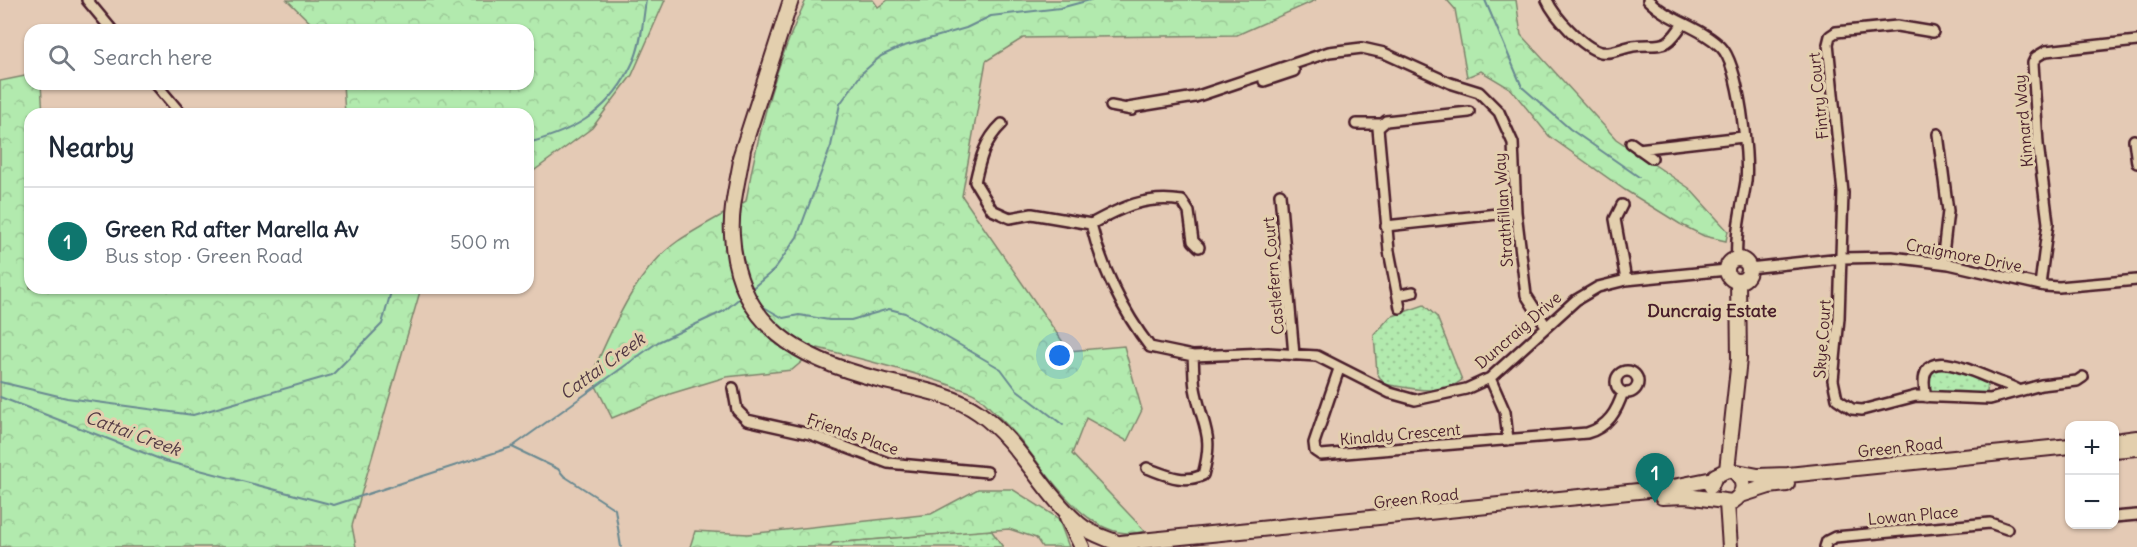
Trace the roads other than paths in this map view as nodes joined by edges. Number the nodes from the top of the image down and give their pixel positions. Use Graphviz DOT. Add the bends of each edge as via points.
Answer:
graph roads {
  1 [pos="87,0"];
  2 [pos="791,0"];
  3 [pos="1547,0"];
  4 [pos="1648,0"];
  5 [pos="1683,23"];
  6 [pos="107,24"];
  7 [pos="1933,32"];
  8 [pos="2137,41"];
  9 [pos="161,90"];
  10 [pos="1111,106"];
  11 [pos="176,108"];
  12 [pos="1469,112"];
  13 [pos="1002,124"];
  14 [pos="1356,124"];
  15 [pos="1380,124"];
  16 [pos="1938,134"];
  17 [pos="1743,137"];
  18 [pos="2134,140"];
  19 [pos="1652,158"];
  20 [pos="2137,163"];
  21 [pos="1280,194"];
  22 [pos="1622,206"];
  23 [pos="1516,212"];
  24 [pos="1091,224"];
  25 [pos="1386,226"];
  26 [pos="1199,247"];
  27 [pos="1842,258"];
  28 [pos="1737,259"];
  29 [pos="1942,263"];
  30 [pos="1749,268"];
  31 [pos="1727,270"];
  32 [pos="1626,280"];
  33 [pos="2137,280"];
  34 [pos="1738,281"];
  35 [pos="2040,285"];
  36 [pos="1413,292"];
  37 [pos="1398,295"];
  38 [pos="1400,308"];
  39 [pos="1546,326"];
  40 [pos="1294,355"];
  41 [pos="1193,356"];
  42 [pos="1339,369"];
  43 [pos="2083,377"];
  44 [pos="1490,378"];
  45 [pos="734,388"];
  46 [pos="2020,391"];
  47 [pos="1623,392"];
  48 [pos="1926,397"];
  49 [pos="2137,438"];
  50 [pos="1508,440"];
  51 [pos="2119,440"];
  52 [pos="2065,447"];
  53 [pos="2137,448"];
  54 [pos="2119,450"];
  55 [pos="2065,456"];
  56 [pos="1147,468"];
  57 [pos="1731,471"];
  58 [pos="987,472"];
  59 [pos="1713,479"];
  60 [pos="1741,495"];
  61 [pos="1722,501"];
  62 [pos="1060,505"];
  63 [pos="2137,515"];
  64 [pos="2119,517"];
  65 [pos="2007,529"];
  66 [pos="1121,544"];
  67 [pos="1082,547"];
  68 [pos="1098,547"];
  69 [pos="1186,547"];
  70 [pos="1730,547"];
  71 [pos="1825,547"];
  1 -- 6 [label="street"];
  2 -- 62 [label="main road" via="743,149 732,233 737,279 750,316 808,365 825,372 943,396 974,410 1007,439"];
  3 -- 5 [label="street" via="1577,37 1601,52 1630,46 1661,46 1671,42"];
  4 -- 5 [label="street"];
  5 -- 17 [label="street" via="1721,47 1731,60"];
  7 -- 27 [label="street, Fintry Court" via="1896,26 1836,32 1830,36 1843,193"];
  8 -- 35 [label="street, Kinnard Way" via="2046,51 2033,63 2048,223"];
  9 -- 11 [label="street"];
  10 -- 23 [label="street, Strathfillan Way" via="1179,102 1339,50 1362,48 1384,53 1450,84 1479,92 1499,112 1513,143"];
  12 -- 15 [label="street"];
  13 -- 24 [label="street" via="991,134 975,182 992,210 1010,218 1032,214"];
  14 -- 15 [label="street"];
  15 -- 25 [label="street" via="1377,133"];
  16 -- 29 [label="street" via="1948,211"];
  17 -- 19 [label="street" via="1634,146"];
  17 -- 28 [label="street" via="1746,180 1736,240"];
  18 -- 20 [label="street"];
  21 -- 40 [label="street, Castlefern Court"];
  22 -- 32 [label="street" via="1615,219"];
  23 -- 25 [label="street"];
  23 -- 39 [label="street, Strathfillan Way" via="1528,303"];
  24 -- 26 [label="street" via="1146,199 1182,201 1189,212 1193,241"];
  24 -- 41 [label="street, Duncraig Drive" via="1097,249 1150,347"];
  25 -- 37 [label="street"];
  27 -- 29 [label="street, Craigmore Drive" via="1872,256"];
  27 -- 30 [label="street, Craigmore Drive"];
  27 -- 48 [label="street, Skye Court" via="1833,380 1837,399 1852,409 1862,410"];
  28 -- 30 [label="main road"];
  28 -- 31 [label="main road" via="1730,261"];
  29 -- 35 [label="street, Craigmore Drive"];
  30 -- 34 [label="main road" via="1748,275"];
  31 -- 32 [label="street, Duncraig Drive"];
  31 -- 34 [label="main road" via="1730,278"];
  32 -- 39 [label="street, Duncraig Drive" via="1587,292"];
  33 -- 35 [label="street, Craigmore Drive"];
  34 -- 57 [label="main road" via="1739,359"];
  36 -- 37 [label="street"];
  37 -- 38 [label="street"];
  39 -- 44 [label="street, Duncraig Drive"];
  40 -- 41 [label="street, Duncraig Drive"];
  40 -- 42 [label="street, Duncraig Drive" via="1317,356"];
  41 -- 56 [label="street" via="1196,393 1206,421 1209,452 1203,475 1176,478"];
  42 -- 44 [label="street, Duncraig Drive" via="1415,400 1466,389"];
  42 -- 50 [label="street, Kinaldy Crescent" via="1314,443 1315,451 1321,455"];
  43 -- 46 [label="street, Skye Court"];
  44 -- 50 [label="street" via="1505,412"];
  45 -- 58 [label="street, Friends Place" via="737,410 747,420 810,434 888,463"];
  46 -- 48 [label="street, Skye Court" via="1990,399"];
  46 -- 48 [label="street" via="1968,368 1943,363 1928,370"];
  47 -- 50 [label="street" via="1611,418 1593,431"];
  49 -- 51 [label="main road"];
  52 -- 57 [label="main road, Green Road" via="1788,475 1758,476"];
  53 -- 54 [label="main road"];
  55 -- 60 [label="main road, Green Road" via="1769,486"];
  57 -- 59 [label="main road" via="1718,473"];
  57 -- 60 [label="main road" via="1742,481"];
  59 -- 61 [label="main road" via="1711,489"];
  59 -- 66 [label="main road, Green Road" via="1676,487"];
  60 -- 61 [label="main road"];
  61 -- 69 [label="main road, Green Road" via="1669,496"];
  61 -- 70 [label="main road"];
  62 -- 66 [label="main road" via="1079,524"];
  62 -- 67 [label="main road"];
  63 -- 64 [label="street"];
  65 -- 71 [label="street, Lowan Place" via="1990,523 1835,537"];
  66 -- 68 [label="main road, Green Road"];
}
